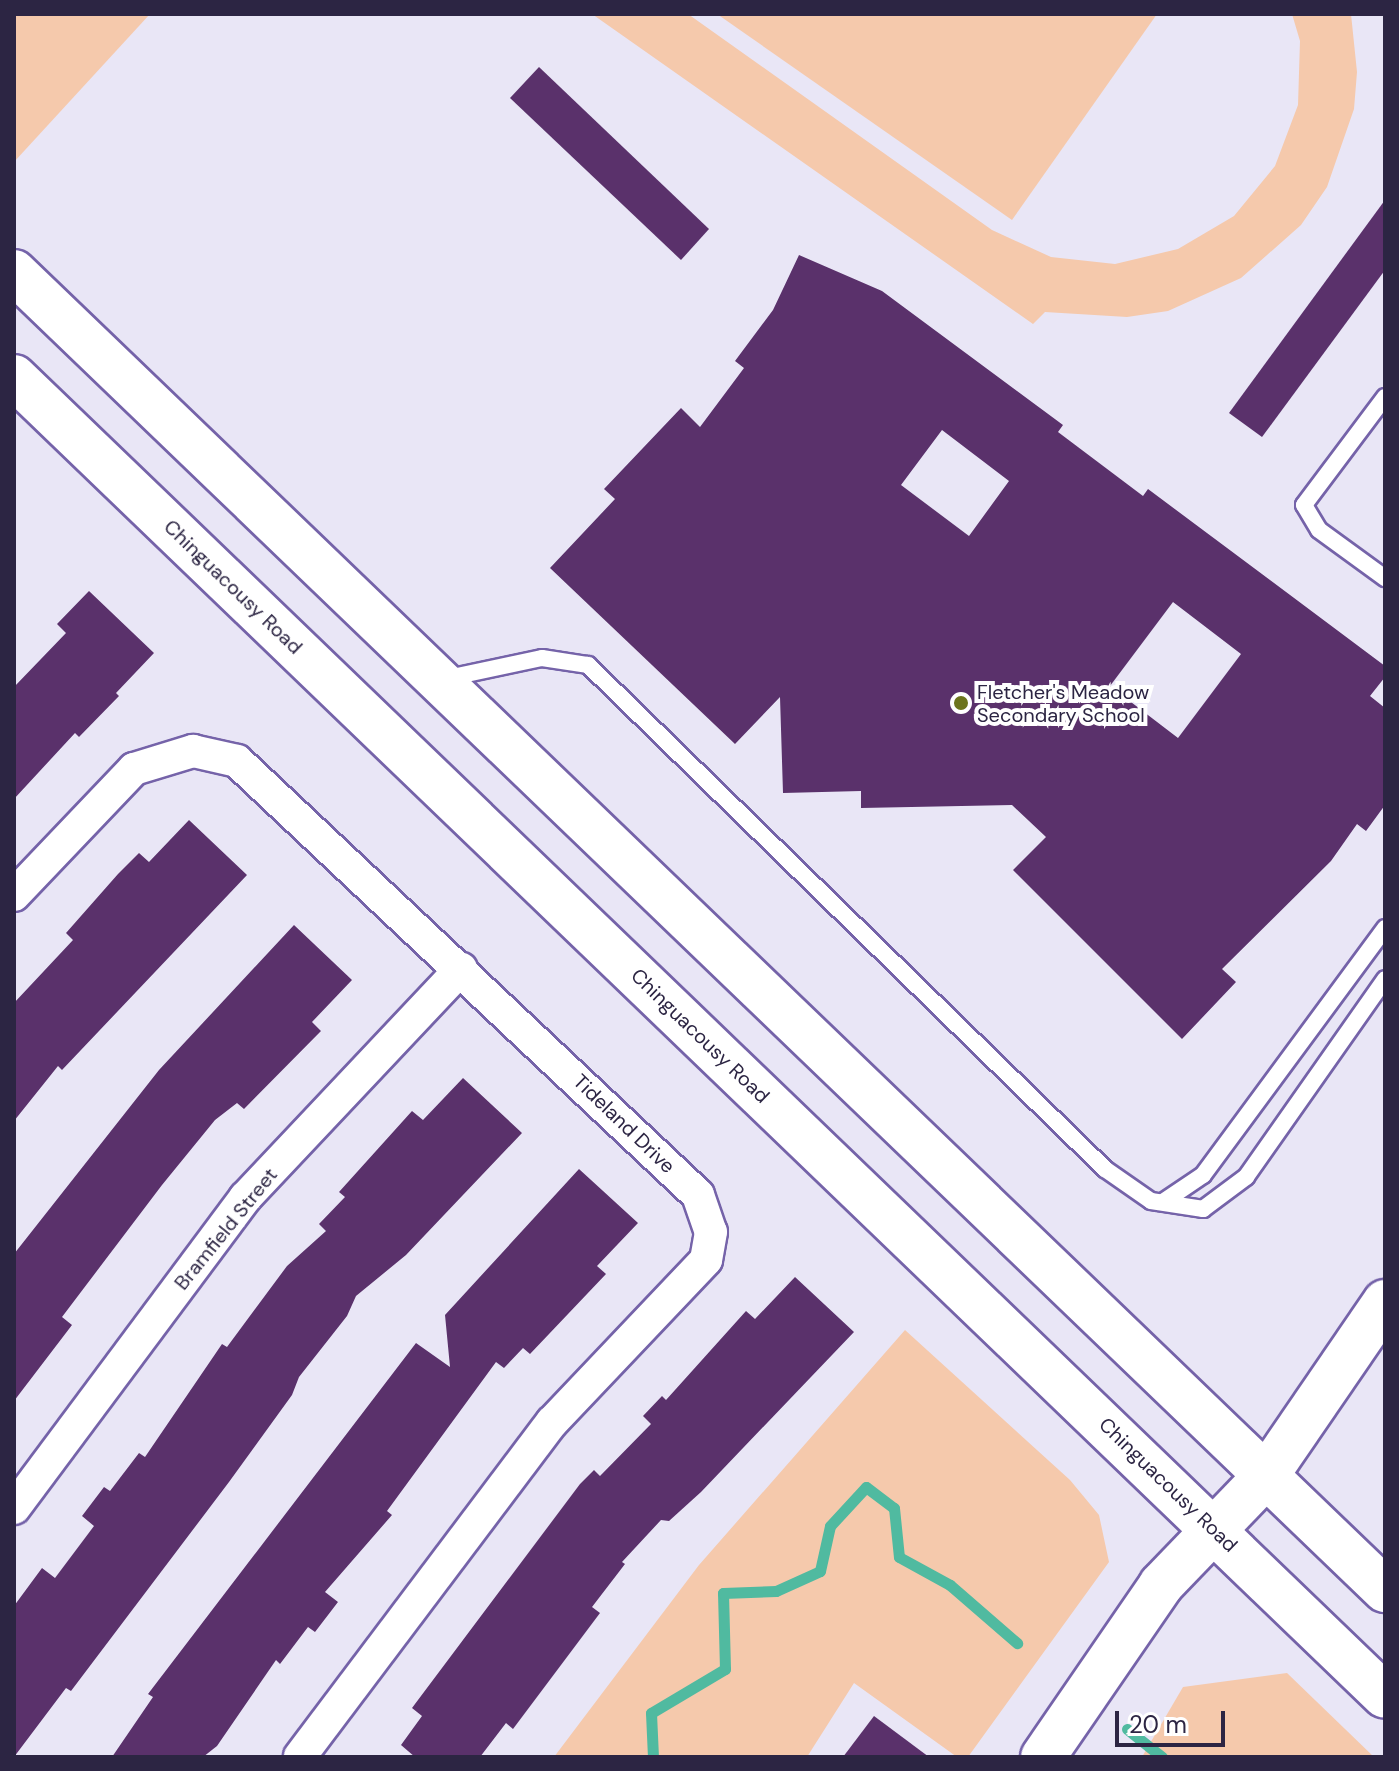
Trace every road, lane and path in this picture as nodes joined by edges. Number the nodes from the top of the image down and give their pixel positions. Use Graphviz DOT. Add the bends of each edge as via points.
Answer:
graph roads {
  1 [pos="20,289"];
  2 [pos="14,377"];
  3 [pos="1385,397"];
  4 [pos="1383,573"];
  5 [pos="438,680"];
  6 [pos="14,895"];
  7 [pos="1385,928"];
  8 [pos="461,969"];
  9 [pos="1385,979"];
  10 [pos="1163,1202"];
  11 [pos="1385,1302"];
  12 [pos="1266,1476"];
  13 [pos="14,1508"];
  14 [pos="1215,1529"];
  15 [pos="1385,1590"];
  16 [pos="1385,1696"];
  17 [pos="300,1757"];
  18 [pos="1043,1757"];
  1 -- 5 [label="main road"];
  2 -- 14 [label="main road, Chinguacousy Road"];
  3 -- 4 [label="lane" via="1304,505 1319,530"];
  5 -- 10 [label="lane" via="542,658 588,665 1105,1169 1151,1201"];
  5 -- 12 [label="main road"];
  6 -- 8 [label="street, Tideland Drive" via="134,769 193,751 237,761"];
  7 -- 10 [label="lane" via="1203,1175"];
  8 -- 13 [label="street, Bramfield Street" via="245,1198"];
  8 -- 17 [label="street, Tideland Drive" via="698,1195 711,1232 706,1260 552,1422"];
  9 -- 10 [label="lane" via="1246,1177 1203,1209"];
  11 -- 12 [label="main road"];
  12 -- 14 [label="main road"];
  12 -- 15 [label="main road"];
  14 -- 16 [label="main road, Chinguacousy Road"];
  14 -- 18 [label="main road" via="1161,1585"];
}
